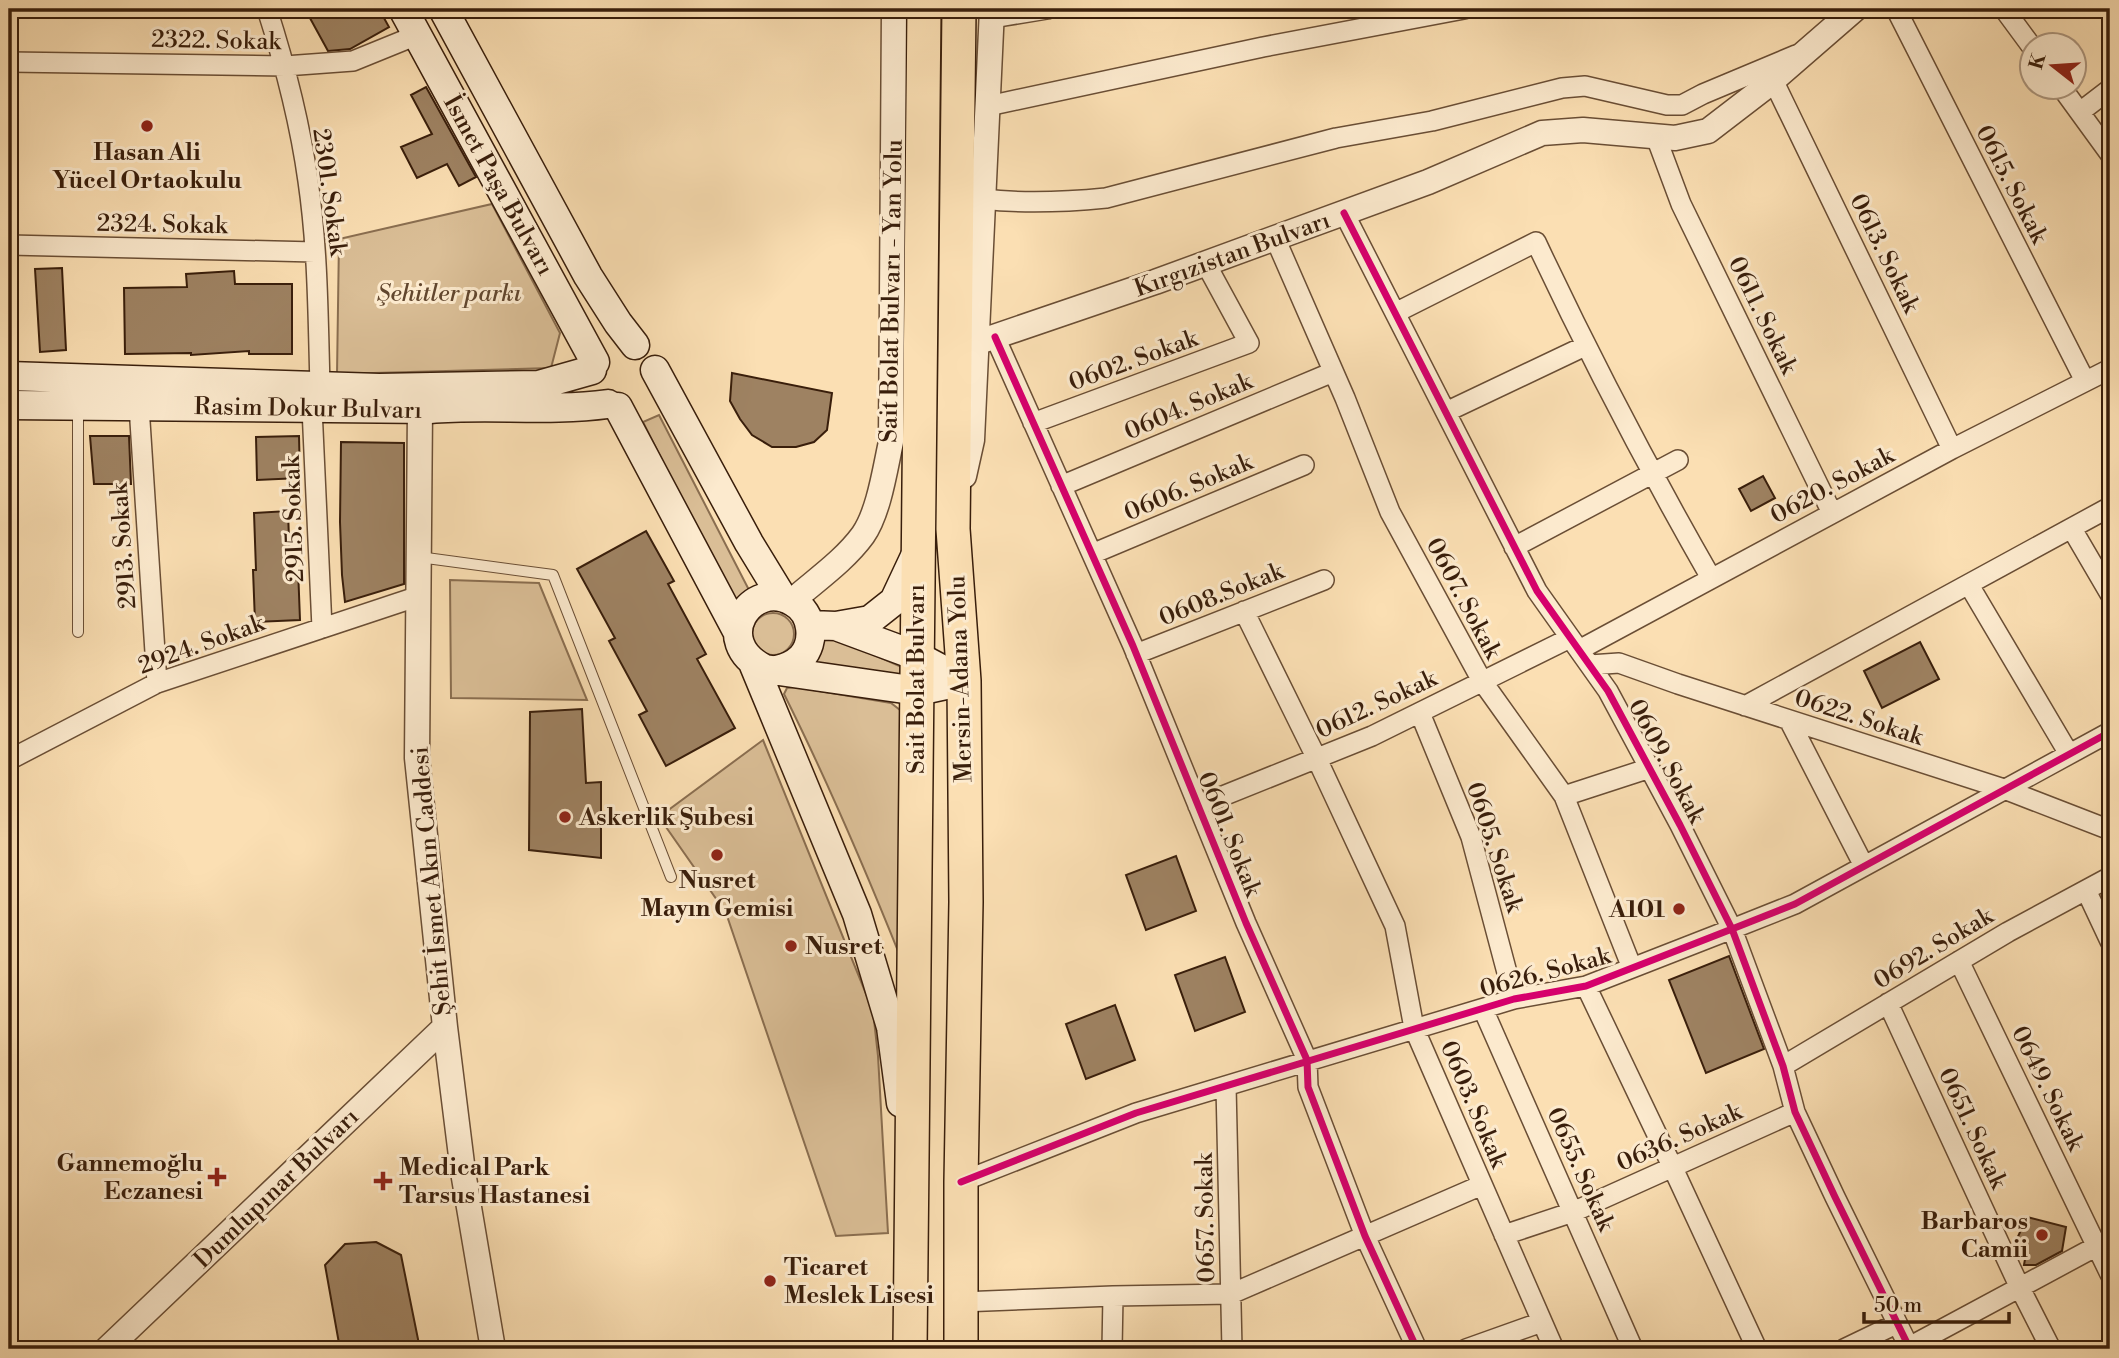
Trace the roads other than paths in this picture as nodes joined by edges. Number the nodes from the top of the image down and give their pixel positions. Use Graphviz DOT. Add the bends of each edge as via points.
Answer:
graph roads {
  1 [pos="267,9"];
  2 [pos="403,9"];
  3 [pos="443,9"];
  4 [pos="894,9"];
  5 [pos="924,9"];
  6 [pos="959,9"];
  7 [pos="1047,9"];
  8 [pos="1464,9"];
  9 [pos="1855,9"];
  10 [pos="1896,9"];
  11 [pos="2004,9"];
  12 [pos="992,13"];
  13 [pos="2021,32"];
  14 [pos="417,35"];
  15 [pos="1807,51"];
  16 [pos="9,62"];
  17 [pos="285,66"];
  18 [pos="1773,80"];
  19 [pos="2110,89"];
  20 [pos="2072,102"];
  21 [pos="988,106"];
  22 [pos="2080,112"];
  23 [pos="1656,137"];
  24 [pos="2110,154"];
  25 [pos="983,199"];
  26 [pos="1345,213"];
  27 [pos="1275,238"];
  28 [pos="9,245"];
  29 [pos="315,252"];
  30 [pos="1206,264"];
  31 [pos="1395,313"];
  32 [pos="986,340"];
  33 [pos="635,345"];
  34 [pos="1585,346"];
  35 [pos="594,366"];
  36 [pos="2110,369"];
  37 [pos="656,370"];
  38 [pos="1333,372"];
  39 [pos="9,376"];
  40 [pos="2085,381"];
  41 [pos="316,397"];
  42 [pos="9,405"];
  43 [pos="79,405"];
  44 [pos="139,406"];
  45 [pos="613,406"];
  46 [pos="420,410"];
  47 [pos="1446,412"];
  48 [pos="1033,423"];
  49 [pos="1952,449"];
  50 [pos="1678,460"];
  51 [pos="1304,465"];
  52 [pos="1651,474"];
  53 [pos="1061,486"];
  54 [pos="2110,507"];
  55 [pos="1832,513"];
  56 [pos="953,528"];
  57 [pos="2072,528"];
  58 [pos="1514,547"];
  59 [pos="917,551"];
  60 [pos="1092,554"];
  61 [pos="419,557"];
  62 [pos="1711,579"];
  63 [pos="1324,580"];
  64 [pos="1969,585"];
  65 [pos="2110,594"];
  66 [pos="419,596"];
  67 [pos="787,599"];
  68 [pos="1244,611"];
  69 [pos="823,626"];
  70 [pos="322,628"];
  71 [pos="737,631"];
  72 [pos="78,632"];
  73 [pos="1580,651"];
  74 [pos="1136,654"];
  75 [pos="917,656"];
  76 [pos="765,667"];
  77 [pos="964,681"];
  78 [pos="1482,681"];
  79 [pos="156,683"];
  80 [pos="918,691"];
  81 [pos="1745,706"];
  82 [pos="1420,713"];
  83 [pos="1789,720"];
  84 [pos="2110,732"];
  85 [pos="2069,754"];
  86 [pos="1317,759"];
  87 [pos="9,760"];
  88 [pos="1650,768"];
  89 [pos="2004,789"];
  90 [pos="1564,796"];
  91 [pos="1198,806"];
  92 [pos="2110,830"];
  93 [pos="1864,866"];
  94 [pos="671,877"];
  95 [pos="2110,877"];
  96 [pos="2086,890"];
  97 [pos="1732,929"];
  98 [pos="2110,941"];
  99 [pos="1959,961"];
  100 [pos="1632,968"];
  101 [pos="1586,986"];
  102 [pos="1514,999"];
  103 [pos="1888,1003"];
  104 [pos="1483,1009"];
  105 [pos="445,1027"];
  106 [pos="1415,1028"];
  107 [pos="1307,1060"];
  108 [pos="1783,1066"];
  109 [pos="1226,1086"];
  110 [pos="1796,1112"];
  111 [pos="1672,1166"];
  112 [pos="961,1182"];
  113 [pos="1482,1185"];
  114 [pos="911,1189"];
  115 [pos="1573,1212"];
  116 [pos="1504,1235"];
  117 [pos="1365,1236"];
  118 [pos="2104,1243"];
  119 [pos="2110,1274"];
  120 [pos="2020,1288"];
  121 [pos="1231,1294"];
  122 [pos="1114,1296"];
  123 [pos="961,1303"];
  124 [pos="1542,1322"];
  125 [pos="1896,1324"];
  126 [pos="1910,1348"];
  127 [pos="107,1349"];
  128 [pos="493,1349"];
  129 [pos="910,1349"];
  130 [pos="961,1349"];
  131 [pos="1112,1349"];
  132 [pos="1232,1349"];
  133 [pos="1417,1349"];
  134 [pos="1465,1349"];
  135 [pos="1554,1349"];
  136 [pos="1633,1349"];
  137 [pos="1757,1349"];
  138 [pos="1844,1349"];
  139 [pos="2051,1349"];
  1 -- 17 [label="street, 2301. Sokak"];
  2 -- 14 [label="main road, İsmet Paşa Bulvarı"];
  3 -- 33 [label="main road, İsmet Paşa Bulvarı" via="582,265"];
  4 -- 67 [label="street, Sait Bolat Bulvarı - Yan Yolu" via="891,442 879,495 864,533 841,560"];
  5 -- 59 [label="highway, Sait Bolat Bulvarı"];
  6 -- 56 [label="highway, Mersin-Adana Yolu"];
  7 -- 12 [label="street"];
  8 -- 21 [label="street"];
  9 -- 15 [label="street, Kırgızistan Bulvarı"];
  10 -- 40 [label="street, 0615. Sokak"];
  11 -- 13 [label="street"];
  12 -- 21 [label="street"];
  14 -- 17 [label="street, 2322. Sokak" via="353,61"];
  14 -- 35 [label="main road, İsmet Paşa Bulvarı"];
  15 -- 18 [label="street, Kırgızistan Bulvarı"];
  15 -- 25 [label="street" via="1682,105 1584,86 1562,88 1432,121 1336,138 1106,198 1017,203"];
  16 -- 17 [label="street, 2322. Sokak"];
  17 -- 29 [label="street, 2301. Sokak" via="308,181"];
  18 -- 23 [label="street, Kırgızistan Bulvarı" via="1708,131"];
  18 -- 49 [label="street, 0613. Sokak"];
  19 -- 22 [label="street"];
  20 -- 22 [label="street"];
  21 -- 25 [label="street"];
  22 -- 24 [label="street"];
  23 -- 26 [label="street, Kırgızistan Bulvarı" via="1583,130 1542,133"];
  23 -- 55 [label="street, 0611. Sokak" via="1681,204"];
  25 -- 32 [label="street"];
  26 -- 27 [label="street, Kırgızistan Bulvarı"];
  26 -- 31 [label="street, 0609. Sokak"];
  27 -- 30 [label="street, Kırgızistan Bulvarı"];
  27 -- 38 [label="street, 0607. Sokak"];
  28 -- 29 [label="street, 2324. Sokak"];
  29 -- 41 [label="street, 2301. Sokak"];
  30 -- 32 [label="street, Kırgızistan Bulvarı"];
  30 -- 48 [label="street, 0602. Sokak" via="1249,343"];
  31 -- 34 [label="street" via="1536,242"];
  31 -- 47 [label="street, 0609. Sokak"];
  32 -- 48 [label="street, 0601. Sokak"];
  32 -- 56 [label="street"];
  33 -- 35 [label="main road" via="615,344 598,356"];
  33 -- 37 [label="main road" via="645,351"];
  34 -- 47 [label="street"];
  34 -- 52 [label="street"];
  35 -- 41 [label="main road" via="539,386 379,388"];
  35 -- 45 [label="main road" via="594,387"];
  36 -- 40 [label="street, 0620. Sokak"];
  37 -- 45 [label="main road" via="653,390 646,399 628,408"];
  37 -- 67 [label="main road" via="749,543"];
  38 -- 53 [label="street, 0604. Sokak"];
  38 -- 78 [label="street, 0607. Sokak" via="1390,512"];
  39 -- 41 [label="main road"];
  40 -- 49 [label="street, 0620. Sokak"];
  41 -- 44 [label="main road, Rasim Dokur Bulvarı"];
  41 -- 46 [label="main road, Rasim Dokur Bulvarı"];
  41 -- 70 [label="street, 2915. Sokak"];
  42 -- 43 [label="main road, Rasim Dokur Bulvarı"];
  43 -- 44 [label="main road, Rasim Dokur Bulvarı"];
  43 -- 72 [label="lane"];
  44 -- 79 [label="street, 2913. Sokak"];
  45 -- 46 [label="main road, Rasim Dokur Bulvarı"];
  45 -- 71 [label="main road"];
  46 -- 61 [label="street, Şehit İsmet Akın Caddesi"];
  47 -- 58 [label="street, 0609. Sokak"];
  48 -- 53 [label="street, 0601. Sokak"];
  49 -- 55 [label="street, 0620. Sokak"];
  50 -- 52 [label="street"];
  51 -- 60 [label="street, 0606. Sokak"];
  52 -- 58 [label="street"];
  52 -- 62 [label="street"];
  53 -- 60 [label="street, 0601. Sokak"];
  54 -- 57 [label="street"];
  55 -- 62 [label="street, 0620. Sokak"];
  56 -- 77 [label="highway, Mersin-Adana Yolu"];
  57 -- 64 [label="street"];
  57 -- 65 [label="street"];
  58 -- 73 [label="street, 0609. Sokak" via="1536,591"];
  59 -- 69 [label="main road" via="894,601 870,620"];
  59 -- 75 [label="highway, Sait Bolat Bulvarı"];
  60 -- 74 [label="street, 0601. Sokak"];
  61 -- 66 [label="street, Şehit İsmet Akın Caddesi"];
  61 -- 94 [label="lane" via="553,575"];
  62 -- 73 [label="street, 0620. Sokak"];
  63 -- 68 [label="street, 0608.Sokak"];
  64 -- 81 [label="street"];
  64 -- 85 [label="street"];
  66 -- 70 [label="street, 2924. Sokak"];
  66 -- 105 [label="street, Şehit İsmet Akın Caddesi" via="418,758"];
  67 -- 69 [label="main road"];
  67 -- 71 [label="main road" via="769,596 757,600 747,608"];
  68 -- 74 [label="street, 0608.Sokak"];
  68 -- 86 [label="street, 0603. Sokak"];
  69 -- 75 [label="main road"];
  69 -- 76 [label="main road" via="810,638 799,660 789,667"];
  70 -- 79 [label="street, 2924. Sokak"];
  71 -- 76 [label="main road" via="744,655"];
  73 -- 78 [label="street, 0612. Sokak"];
  73 -- 81 [label="street, 0622. Sokak"];
  73 -- 88 [label="street, 0609. Sokak"];
  74 -- 91 [label="street, 0601. Sokak"];
  75 -- 77 [label="main road"];
  75 -- 80 [label="highway, Sait Bolat Bulvarı"];
  76 -- 80 [label="main road"];
  76 -- 114 [label="main road" via="857,914 891,1027"];
  77 -- 80 [label="main road"];
  77 -- 112 [label="highway, Mersin-Adana Yolu"];
  78 -- 82 [label="street, 0612. Sokak"];
  78 -- 90 [label="street, 0607. Sokak"];
  79 -- 87 [label="street, 2924. Sokak"];
  80 -- 114 [label="highway, Sait Bolat Bulvarı"];
  81 -- 83 [label="street, 0622. Sokak"];
  82 -- 86 [label="street, 0612. Sokak"];
  82 -- 102 [label="street, 0605. Sokak" via="1471,837"];
  83 -- 89 [label="street, 0622. Sokak"];
  83 -- 93 [label="street"];
  84 -- 85 [label="street, 0626. Sokak"];
  85 -- 89 [label="street, 0626. Sokak"];
  86 -- 91 [label="street, 0612. Sokak"];
  86 -- 106 [label="street, 0603. Sokak" via="1395,926"];
  88 -- 90 [label="street"];
  88 -- 97 [label="street, 0609. Sokak"];
  89 -- 92 [label="street, 0622. Sokak"];
  89 -- 93 [label="street, 0626. Sokak"];
  90 -- 100 [label="street, 0607. Sokak"];
  91 -- 107 [label="street, 0601. Sokak"];
  93 -- 97 [label="street, 0626. Sokak" via="1795,904"];
  95 -- 96 [label="street, 0692. Sokak"];
  96 -- 98 [label="street"];
  96 -- 99 [label="street, 0692. Sokak"];
  97 -- 100 [label="street, 0626. Sokak"];
  97 -- 108 [label="street, 0609. Sokak"];
  99 -- 103 [label="street, 0692. Sokak"];
  99 -- 118 [label="street, 0649. Sokak"];
  100 -- 101 [label="street, 0626. Sokak"];
  101 -- 102 [label="street, 0626. Sokak"];
  101 -- 111 [label="street"];
  102 -- 104 [label="street, 0626. Sokak"];
  103 -- 108 [label="street, 0692. Sokak"];
  103 -- 120 [label="street, 0651. Sokak"];
  104 -- 106 [label="street, 0626. Sokak"];
  104 -- 115 [label="street, 0655. Sokak"];
  105 -- 127 [label="street, Dumlupınar Bulvarı"];
  105 -- 128 [label="street, Şehit İsmet Akın Caddesi" via="463,1172"];
  106 -- 107 [label="street, 0626. Sokak"];
  106 -- 113 [label="street, 0603. Sokak"];
  107 -- 109 [label="street, 0626. Sokak"];
  107 -- 117 [label="street, 0601. Sokak" via="1308,1087"];
  108 -- 110 [label="street, 0609. Sokak"];
  109 -- 112 [label="street, 0626. Sokak" via="1136,1113"];
  109 -- 121 [label="street, 0657. Sokak"];
  110 -- 111 [label="street, 0636. Sokak"];
  110 -- 125 [label="street, 0609. Sokak"];
  111 -- 115 [label="street, 0636. Sokak"];
  111 -- 137 [label="street"];
  112 -- 123 [label="highway, Mersin-Adana Yolu"];
  113 -- 116 [label="street, 0603. Sokak"];
  113 -- 117 [label="street"];
  114 -- 129 [label="highway, Sait Bolat Bulvarı"];
  115 -- 116 [label="street, 0636. Sokak"];
  115 -- 136 [label="street, 0655. Sokak"];
  116 -- 124 [label="street, 0603. Sokak"];
  117 -- 121 [label="street"];
  117 -- 133 [label="street, 0601. Sokak"];
  118 -- 119 [label="street, 0649. Sokak"];
  118 -- 120 [label="street"];
  120 -- 126 [label="street"];
  120 -- 139 [label="street, 0651. Sokak"];
  121 -- 122 [label="street"];
  121 -- 132 [label="street, 0657. Sokak"];
  122 -- 123 [label="street"];
  122 -- 131 [label="street"];
  123 -- 130 [label="highway, Mersin-Adana Yolu"];
  124 -- 134 [label="street"];
  124 -- 135 [label="street, 0603. Sokak"];
  125 -- 126 [label="street, 0609. Sokak"];
  125 -- 138 [label="street"];
}
